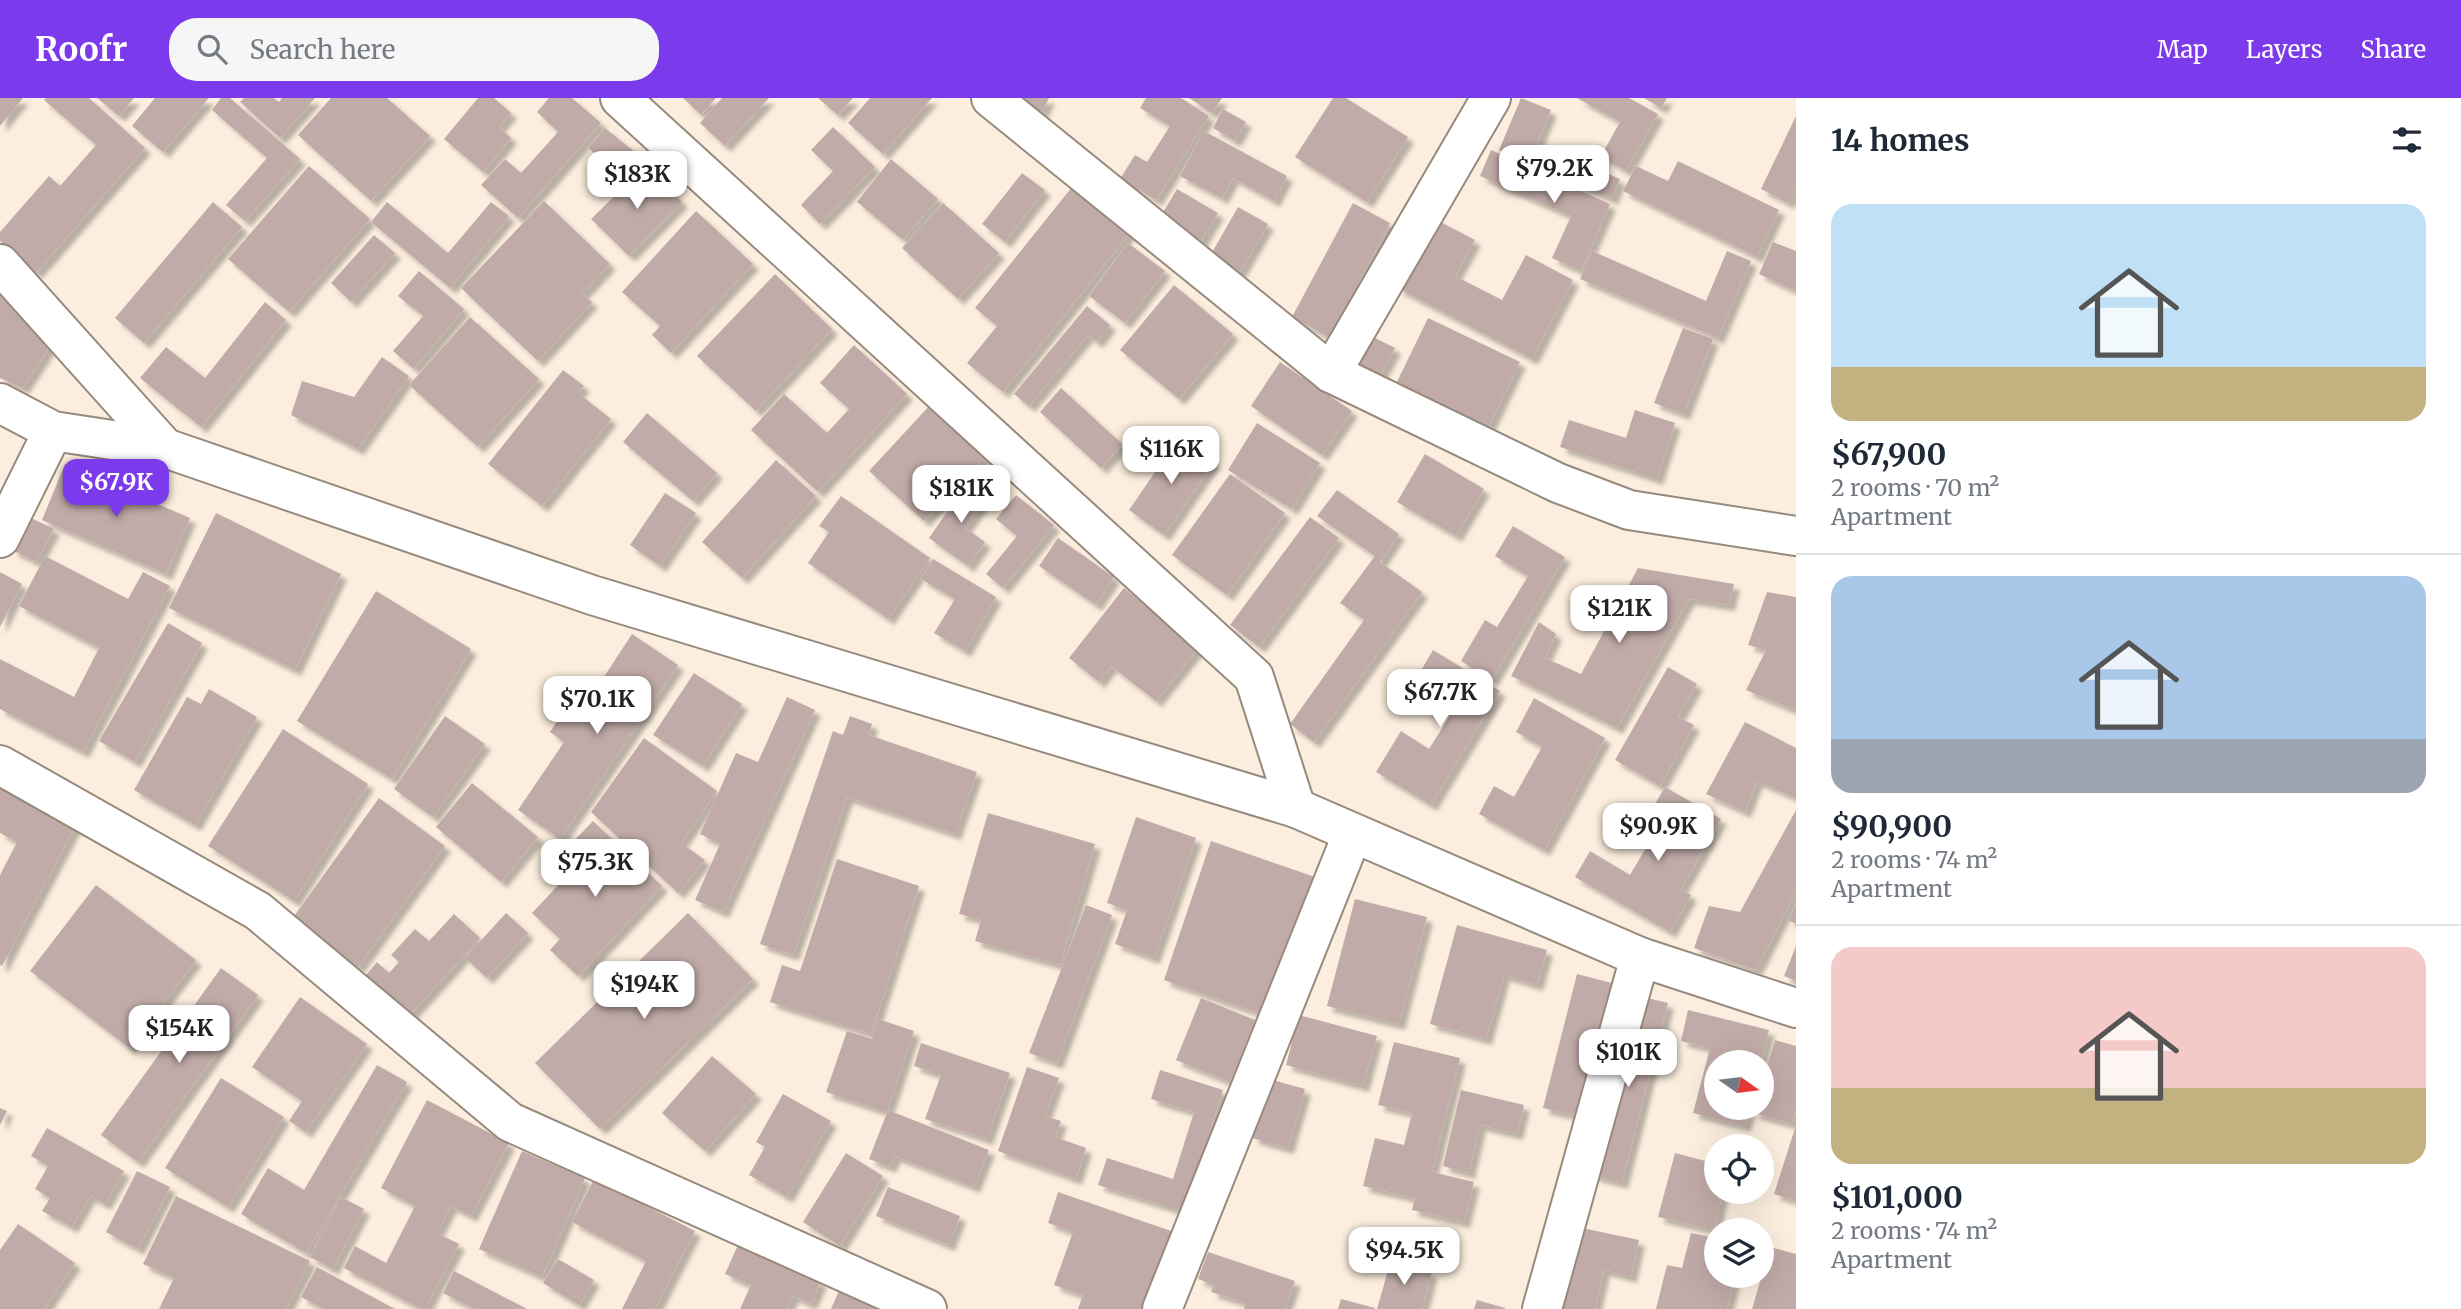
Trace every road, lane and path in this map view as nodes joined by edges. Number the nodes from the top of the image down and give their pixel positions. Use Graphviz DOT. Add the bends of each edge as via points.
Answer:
graph roads {
  1 [pos="620,98"];
  2 [pos="991,98"];
  3 [pos="1492,98"];
  4 [pos="0,264"];
  5 [pos="1331,373"];
  6 [pos="0,403"];
  7 [pos="54,431"];
  8 [pos="165,448"];
  9 [pos="1796,536"];
  10 [pos="0,538"];
  11 [pos="0,765"];
  12 [pos="1296,808"];
  13 [pos="1352,835"];
  14 [pos="1640,957"];
  15 [pos="1796,1009"];
  16 [pos="927,1309"];
  17 [pos="1162,1309"];
  18 [pos="1542,1309"];
  1 -- 12 [label="street" via="1254,677"];
  2 -- 5 [label="street"];
  3 -- 5 [label="street"];
  4 -- 8 [label="street"];
  5 -- 9 [label="street" via="1558,483 1629,510"];
  6 -- 7 [label="street"];
  7 -- 8 [label="street"];
  7 -- 10 [label="street"];
  8 -- 12 [label="street" via="592,595"];
  11 -- 16 [label="street" via="258,911 510,1122"];
  12 -- 13 [label="street"];
  13 -- 14 [label="street"];
  13 -- 17 [label="street"];
  14 -- 15 [label="street"];
  14 -- 18 [label="street"];
}
